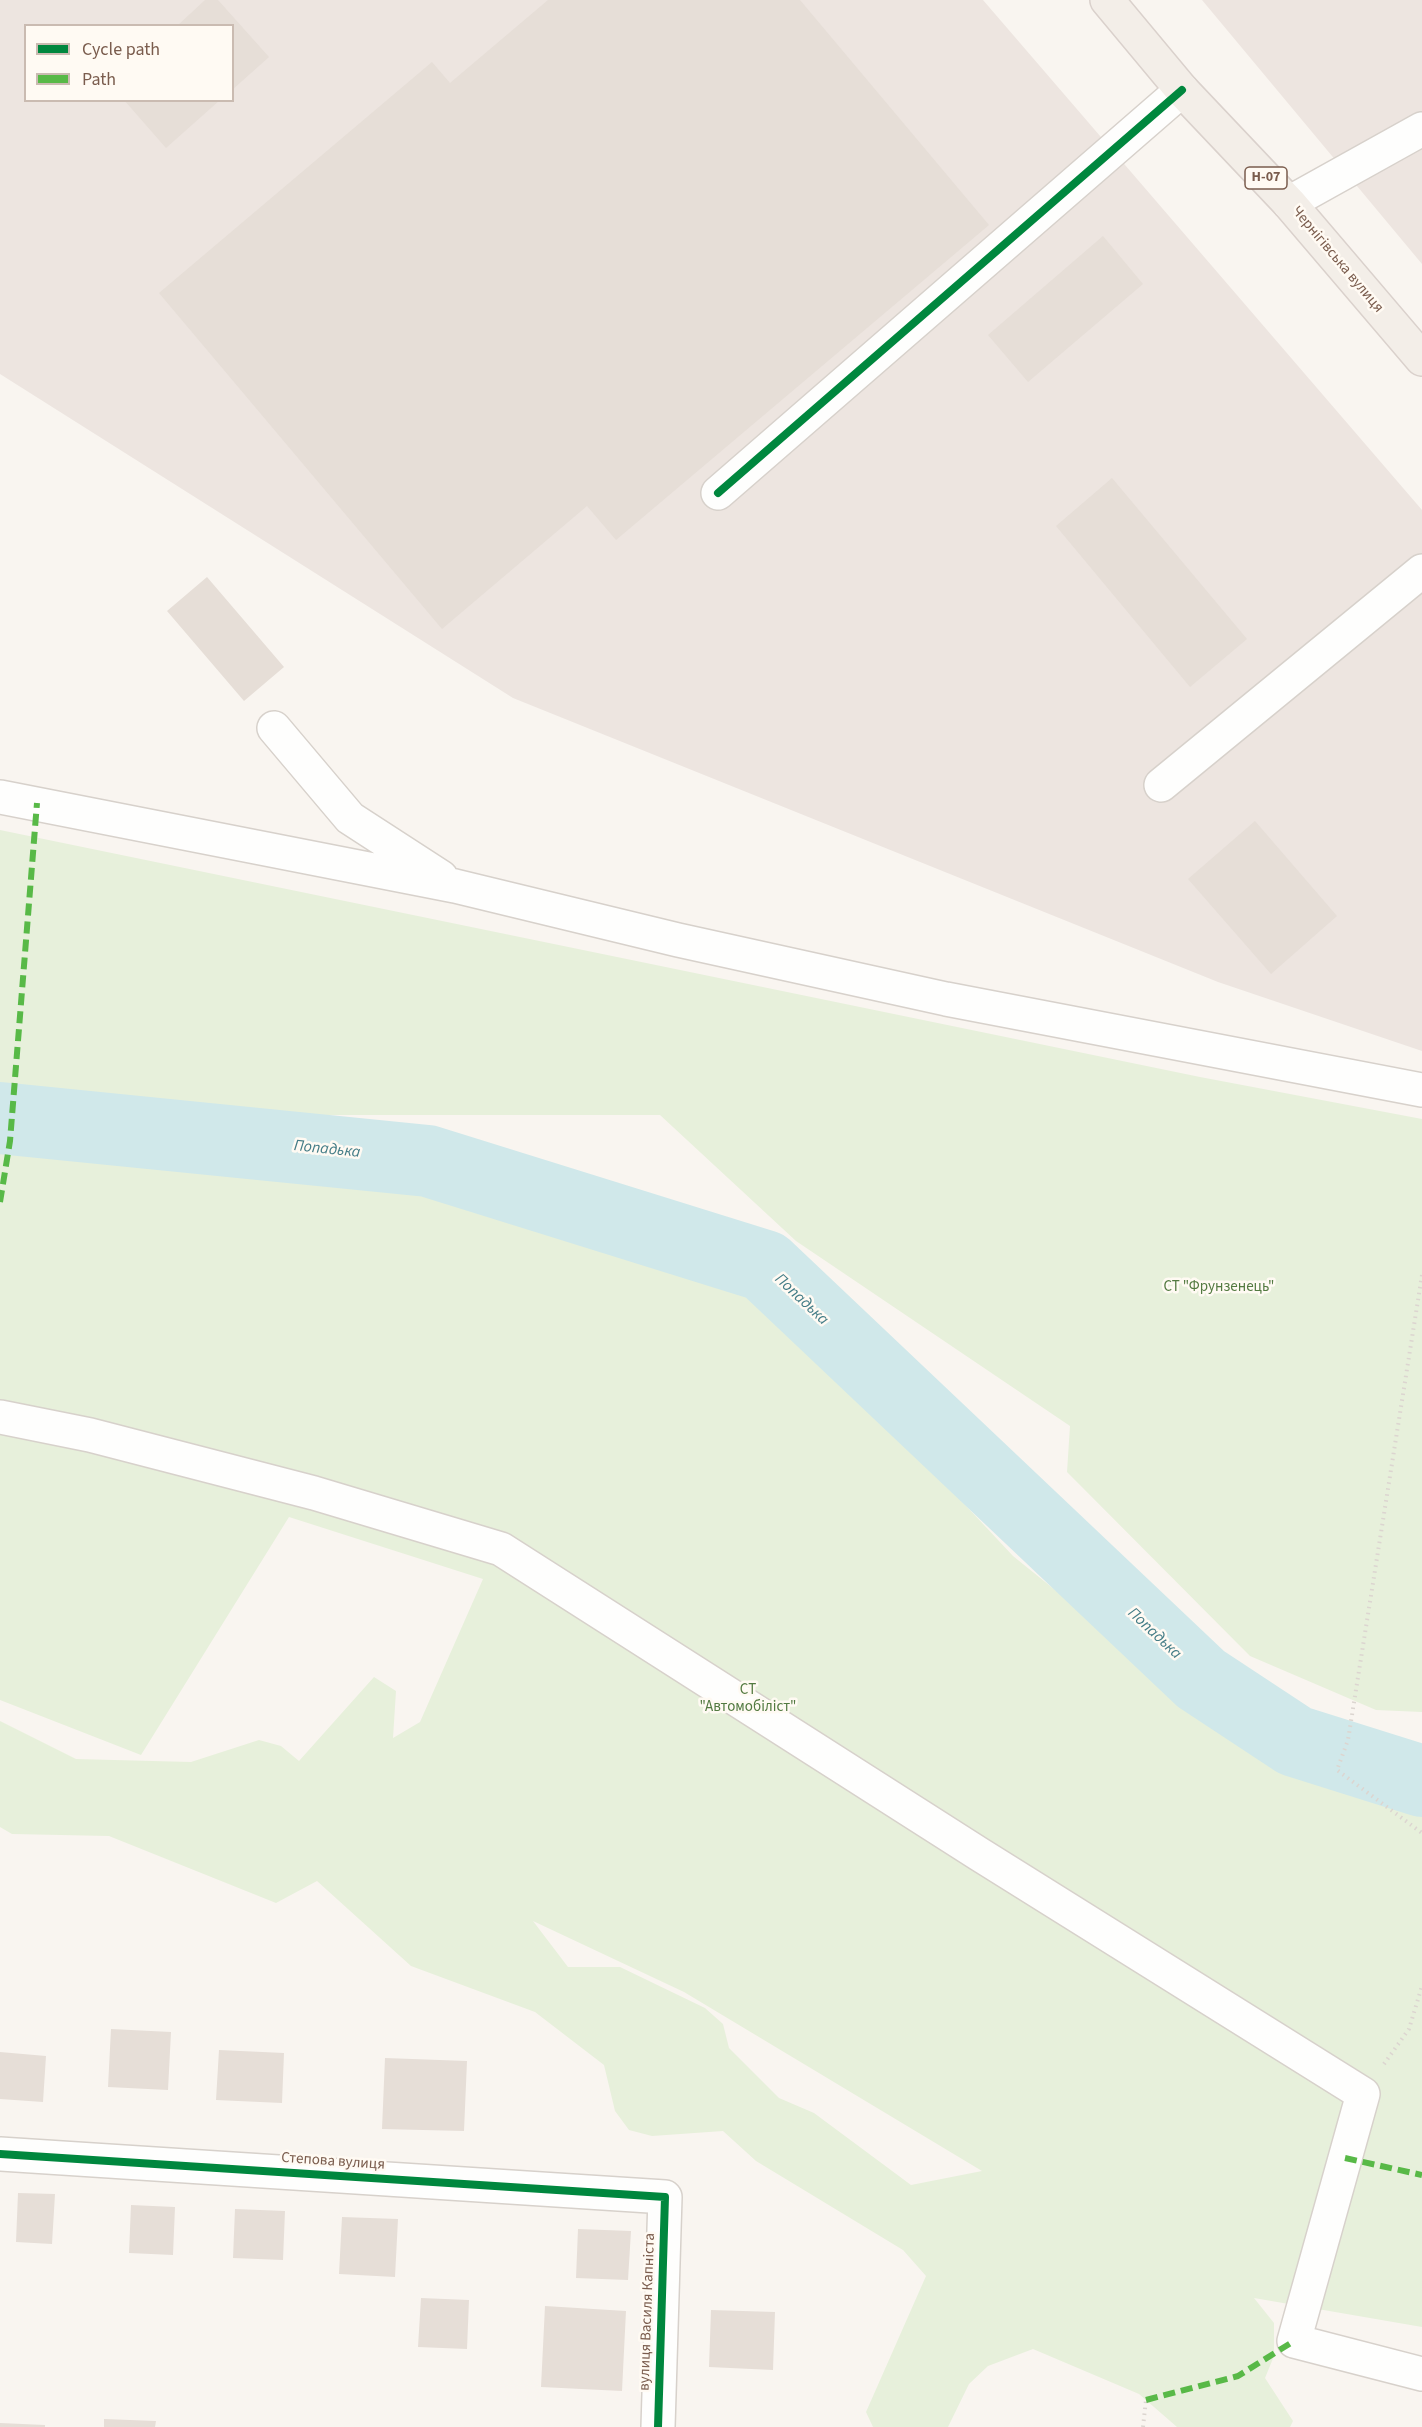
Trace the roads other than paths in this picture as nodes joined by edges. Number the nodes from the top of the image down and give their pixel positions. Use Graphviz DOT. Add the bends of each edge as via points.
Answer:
graph roads {
  1 [pos="1107,0"];
  2 [pos="1182,90"];
  3 [pos="1422,129"];
  4 [pos="1289,203"];
  5 [pos="1422,359"];
  6 [pos="718,493"];
  7 [pos="1422,571"];
  8 [pos="274,728"];
  9 [pos="1161,785"];
  10 [pos="0,797"];
  11 [pos="456,886"];
  12 [pos="1422,1090"];
  13 [pos="0,1417"];
  14 [pos="0,2154"];
  15 [pos="665,2197"];
  16 [pos="1422,2374"];
  17 [pos="658,2427"];
  1 -- 2 [label="main road, Чернігівська вулиця / Н-07"];
  2 -- 4 [label="main road, Чернігівська вулиця / Н-07"];
  2 -- 6 [label="street"];
  3 -- 4 [label="street"];
  4 -- 5 [label="main road, Чернігівська вулиця / Н-07"];
  7 -- 9 [label="street"];
  8 -- 11 [label="street" via="350,818"];
  10 -- 11 [label="street"];
  11 -- 12 [label="street" via="946,999"];
  13 -- 16 [label="street" via="90,1435 303,1490 501,1549 1363,2094 1294,2341"];
  14 -- 15 [label="street, Степова вулиця"];
  15 -- 17 [label="street, вулиця Василя Капніста"];
}
